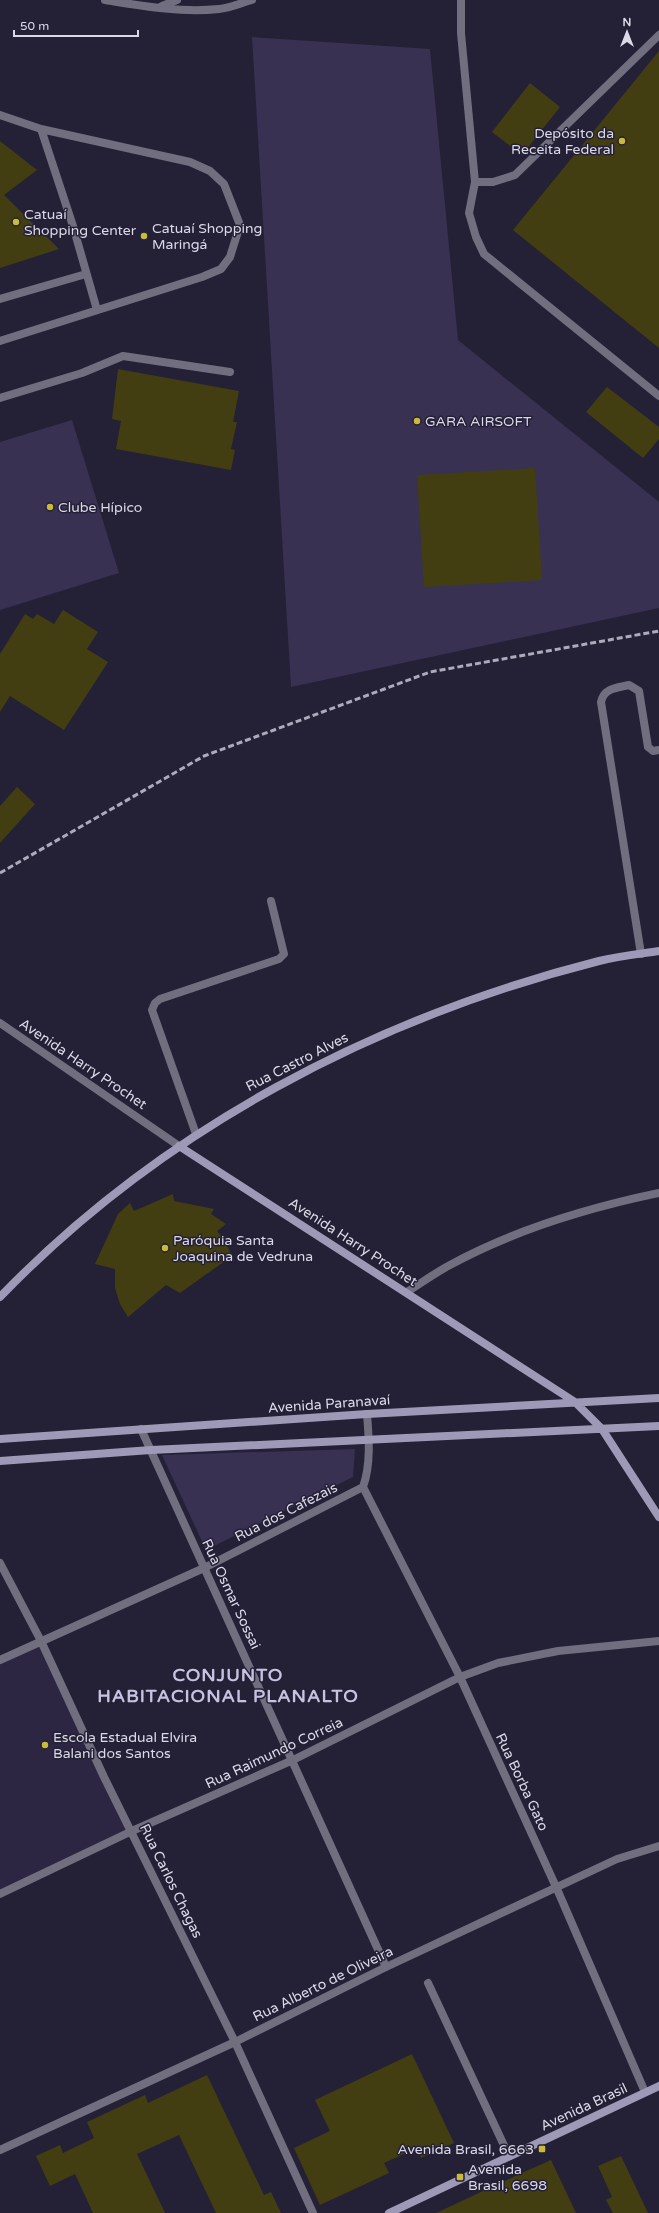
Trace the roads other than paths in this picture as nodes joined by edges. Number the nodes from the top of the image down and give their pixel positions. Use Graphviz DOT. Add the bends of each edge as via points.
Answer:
graph roads {
  1 [pos="105,0"];
  2 [pos="177,0"];
  3 [pos="252,0"];
  4 [pos="461,0"];
  5 [pos="155,8"];
  6 [pos="659,35"];
  7 [pos="0,115"];
  8 [pos="41,129"];
  9 [pos="475,182"];
  10 [pos="86,274"];
  11 [pos="0,300"];
  12 [pos="97,310"];
  13 [pos="0,341"];
  14 [pos="230,372"];
  15 [pos="659,396"];
  16 [pos="0,398"];
  17 [pos="659,750"];
  18 [pos="271,901"];
  19 [pos="659,951"];
  20 [pos="641,954"];
  21 [pos="0,1023"];
  22 [pos="196,1134"];
  23 [pos="179,1146"];
  24 [pos="659,1192"];
  25 [pos="407,1292"];
  26 [pos="0,1297"];
  27 [pos="659,1398"];
  28 [pos="575,1402"];
  29 [pos="367,1414"];
  30 [pos="659,1426"];
  31 [pos="141,1429"];
  32 [pos="602,1429"];
  33 [pos="0,1440"];
  34 [pos="369,1440"];
  35 [pos="150,1450"];
  36 [pos="0,1461"];
  37 [pos="363,1488"];
  38 [pos="659,1517"];
  39 [pos="0,1563"];
  40 [pos="204,1568"];
  41 [pos="40,1641"];
  42 [pos="659,1641"];
  43 [pos="0,1660"];
  44 [pos="460,1677"];
  45 [pos="293,1760"];
  46 [pos="132,1831"];
  47 [pos="659,1846"];
  48 [pos="556,1889"];
  49 [pos="0,1894"];
  50 [pos="386,1967"];
  51 [pos="428,1983"];
  52 [pos="235,2042"];
  53 [pos="659,2086"];
  54 [pos="645,2092"];
  55 [pos="0,2150"];
  56 [pos="509,2156"];
  57 [pos="313,2213"];
  58 [pos="389,2213"];
  1 -- 5 [label="street"];
  2 -- 5 [label="street"];
  3 -- 5 [label="street" via="220,9"];
  4 -- 9 [label="street" via="461,33"];
  6 -- 9 [label="street" via="515,175 493,182"];
  7 -- 8 [label="street"];
  8 -- 10 [label="street"];
  8 -- 12 [label="street" via="190,162 210,171 224,184 240,225 230,257 221,270"];
  9 -- 15 [label="street" via="469,213 484,254"];
  10 -- 11 [label="street"];
  10 -- 12 [label="street"];
  12 -- 13 [label="street"];
  14 -- 16 [label="street" via="123,356 82,373"];
  17 -- 20 [label="street" via="653,751 648,747 639,691 629,685 608,690 601,702"];
  18 -- 22 [label="street" via="284,954 279,959 160,999 152,1010"];
  19 -- 20 [label="main road, Rua Castro Alves"];
  20 -- 22 [label="main road, Rua Castro Alves" via="601,961 519,984 360,1044 291,1078"];
  21 -- 23 [label="street, Avenida Harry Prochet"];
  22 -- 23 [label="main road, Rua Castro Alves"];
  23 -- 25 [label="main road, Avenida Harry Prochet"];
  23 -- 26 [label="main road, Rua Castro Alves" via="71,1228"];
  24 -- 25 [label="street" via="606,1204 521,1232 450,1265"];
  25 -- 28 [label="main road, Avenida Harry Prochet"];
  27 -- 28 [label="main road, Avenida Paranavaí"];
  28 -- 29 [label="main road, Avenida Paranavaí"];
  28 -- 32 [label="main road, Avenida Harry Prochet"];
  29 -- 31 [label="main road, Avenida Paranavaí"];
  29 -- 34 [label="street"];
  30 -- 32 [label="main road"];
  31 -- 33 [label="main road, Avenida Paranavaí"];
  31 -- 35 [label="street, Rua Osmar Sossai"];
  32 -- 34 [label="main road"];
  32 -- 38 [label="main road, Avenida Harry Prochet"];
  34 -- 35 [label="main road"];
  34 -- 37 [label="street"];
  35 -- 36 [label="main road"];
  35 -- 40 [label="street, Rua Osmar Sossai"];
  37 -- 40 [label="street, Rua dos Cafezais"];
  37 -- 44 [label="street, Rua Borba Gato"];
  39 -- 41 [label="street, Rua Carlos Chagas"];
  40 -- 41 [label="street, Rua dos Cafezais"];
  40 -- 45 [label="street, Rua Osmar Sossai"];
  41 -- 43 [label="street, Rua dos Cafezais"];
  41 -- 46 [label="street, Rua Carlos Chagas"];
  42 -- 44 [label="street, Rua Raimundo Correia" via="558,1651 498,1663"];
  44 -- 45 [label="street, Rua Raimundo Correia"];
  44 -- 48 [label="street, Rua Borba Gato"];
  45 -- 46 [label="street, Rua Raimundo Correia"];
  45 -- 50 [label="street, Rua Osmar Sossai"];
  46 -- 49 [label="street, Rua Raimundo Correia"];
  46 -- 52 [label="street, Rua Carlos Chagas"];
  47 -- 48 [label="street, Rua Alberto de Oliveira" via="617,1859"];
  48 -- 50 [label="street, Rua Alberto de Oliveira"];
  48 -- 54 [label="street, Rua Borba Gato"];
  50 -- 52 [label="street, Rua Alberto de Oliveira"];
  51 -- 56 [label="street"];
  52 -- 55 [label="street, Rua Alberto de Oliveira"];
  52 -- 57 [label="street, Rua Carlos Chagas"];
  53 -- 54 [label="main road, Avenida Brasil"];
  54 -- 56 [label="main road, Avenida Brasil"];
  56 -- 58 [label="main road, Avenida Brasil"];
}
